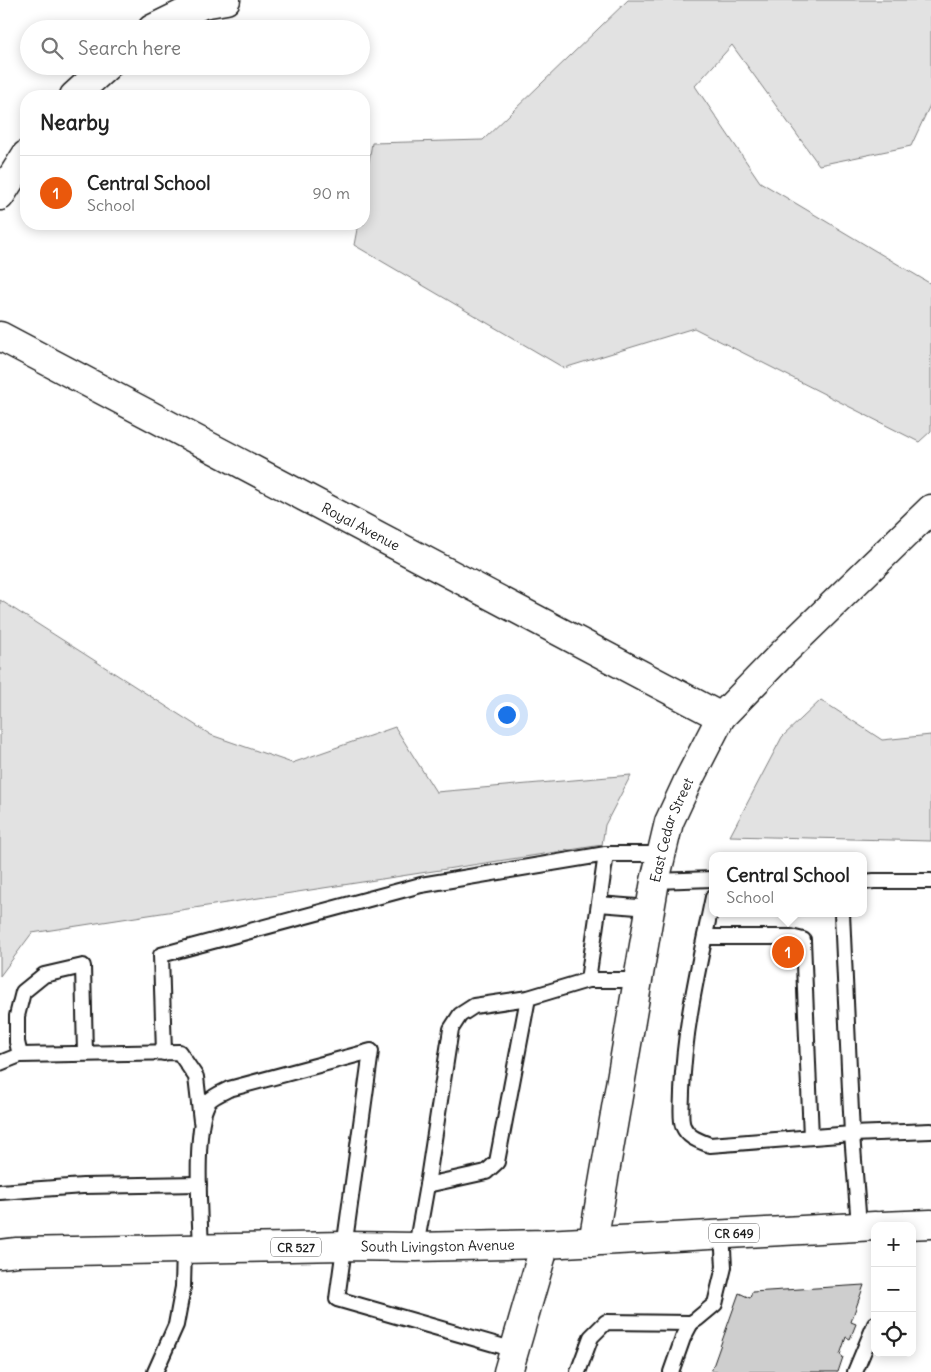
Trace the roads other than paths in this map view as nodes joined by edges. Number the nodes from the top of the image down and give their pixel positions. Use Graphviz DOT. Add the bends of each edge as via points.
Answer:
graph roads {
  1 [pos="226,0"];
  2 [pos="170,20"];
  3 [pos="97,75"];
  4 [pos="81,90"];
  5 [pos="20,164"];
  6 [pos="0,196"];
  7 [pos="0,336"];
  8 [pos="931,509"];
  9 [pos="722,718"];
  10 [pos="606,854"];
  11 [pos="660,854"];
  12 [pos="709,880"];
  13 [pos="655,881"];
  14 [pos="867,882"];
  15 [pos="931,882"];
  16 [pos="599,904"];
  17 [pos="650,908"];
  18 [pos="709,916"];
  19 [pos="842,917"];
  20 [pos="705,937"];
  21 [pos="588,980"];
  22 [pos="638,980"];
  23 [pos="528,998"];
  24 [pos="164,1053"];
  25 [pos="85,1054"];
  26 [pos="20,1055"];
  27 [pos="0,1063"];
  28 [pos="201,1122"];
  29 [pos="931,1131"];
  30 [pos="852,1134"];
  31 [pos="810,1137"];
  32 [pos="199,1184"];
  33 [pos="427,1185"];
  34 [pos="0,1192"];
  35 [pos="931,1224"];
  36 [pos="916,1225"];
  37 [pos="871,1226"];
  38 [pos="722,1233"];
  39 [pos="592,1242"];
  40 [pos="544,1244"];
  41 [pos="345,1246"];
  42 [pos="416,1247"];
  43 [pos="192,1248"];
  44 [pos="0,1254"];
  45 [pos="691,1323"];
  46 [pos="871,1334"];
  47 [pos="512,1361"];
  48 [pos="155,1372"];
  49 [pos="578,1372"];
  50 [pos="671,1372"];
  51 [pos="855,1372"];
  1 -- 2 [label="street" via="203,4"];
  3 -- 4 [label="street"];
  5 -- 6 [label="street"];
  7 -- 9 [label="street, Royal Avenue"];
  8 -- 9 [label="street, East Cedar Street" via="783,653"];
  9 -- 11 [label="street, East Cedar Street" via="684,789 669,822"];
  10 -- 11 [label="lane"];
  10 -- 16 [label="lane"];
  10 -- 24 [label="lane" via="421,885 161,955"];
  11 -- 13 [label="street, East Cedar Street"];
  12 -- 13 [label="lane"];
  13 -- 17 [label="street, East Cedar Street"];
  14 -- 15 [label="lane"];
  16 -- 17 [label="lane"];
  16 -- 21 [label="lane"];
  17 -- 22 [label="street, East Cedar Street"];
  18 -- 20 [label="lane"];
  19 -- 30 [label="lane"];
  20 -- 31 [label="lane" via="791,937 804,940"];
  20 -- 31 [label="lane" via="683,1057 683,1126 694,1140 710,1144"];
  21 -- 22 [label="lane"];
  21 -- 23 [label="lane"];
  22 -- 39 [label="street, East Cedar Street"];
  23 -- 33 [label="lane" via="497,1162 486,1172"];
  23 -- 33 [label="lane" via="474,1006 460,1014 451,1029"];
  24 -- 25 [label="lane"];
  24 -- 28 [label="lane" via="179,1052 196,1077"];
  25 -- 26 [label="lane"];
  25 -- 26 [label="lane" via="83,966 44,975 23,992 16,1016"];
  26 -- 27 [label="lane"];
  28 -- 32 [label="lane"];
  28 -- 41 [label="lane" via="210,1101 229,1089 371,1051"];
  29 -- 30 [label="lane"];
  30 -- 31 [label="lane"];
  30 -- 37 [label="lane"];
  32 -- 34 [label="lane" via="83,1186"];
  32 -- 43 [label="lane"];
  33 -- 42 [label="lane"];
  35 -- 36 [label="street, South Livingston Avenue / CR 649"];
  37 -- 38 [label="street, South Livingston Avenue / CR 649"];
  38 -- 39 [label="street, South Livingston Avenue / CR 649"];
  38 -- 45 [label="lane" via="724,1267 715,1304"];
  39 -- 40 [label="street, South Livingston Avenue / CR 527"];
  40 -- 42 [label="street, South Livingston Avenue / CR 527"];
  40 -- 47 [label="street"];
  41 -- 42 [label="street, South Livingston Avenue / CR 527"];
  41 -- 43 [label="street, South Livingston Avenue / CR 527"];
  41 -- 47 [label="lane" via="336,1299"];
  43 -- 44 [label="street, South Livingston Avenue / CR 527"];
  43 -- 48 [label="lane" via="176,1325"];
  45 -- 49 [label="lane" via="606,1322 591,1337"];
  45 -- 50 [label="lane"];
  46 -- 51 [label="lane"];
}
